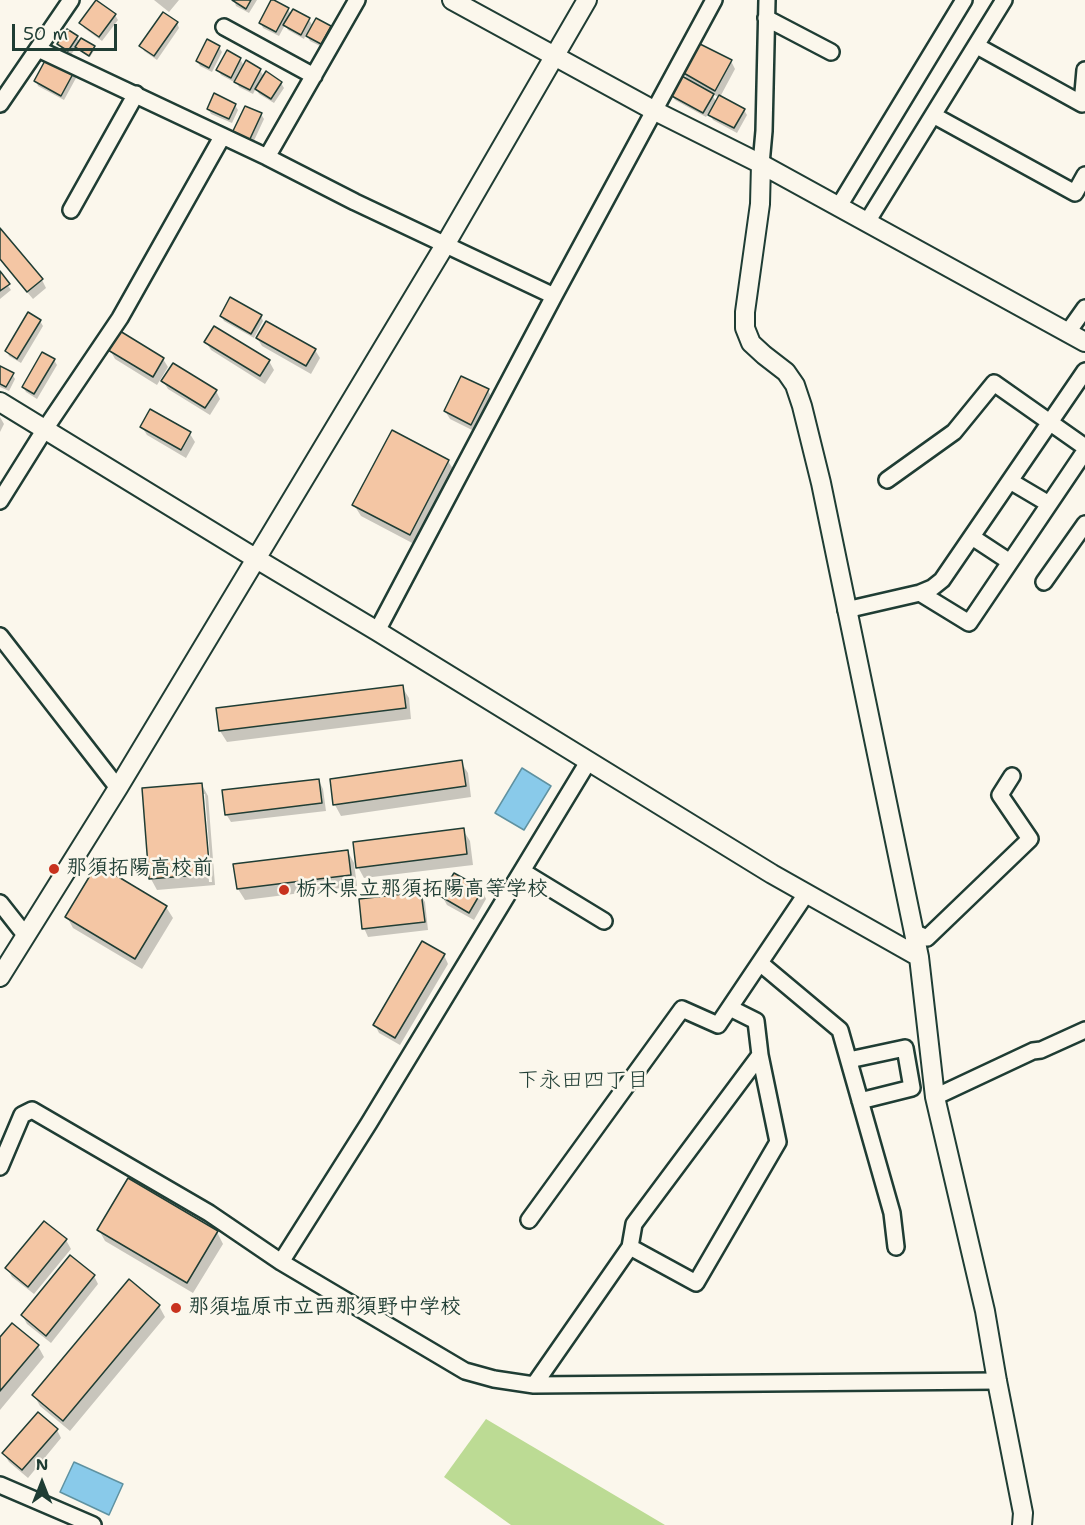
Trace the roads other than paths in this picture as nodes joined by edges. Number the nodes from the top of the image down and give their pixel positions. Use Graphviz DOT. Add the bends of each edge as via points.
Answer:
graph roads {
  1 [pos="71,0"];
  2 [pos="357,0"];
  3 [pos="452,0"];
  4 [pos="586,0"];
  5 [pos="714,0"];
  6 [pos="767,0"];
  7 [pos="964,0"];
  8 [pos="1004,0"];
  9 [pos="766,18"];
  10 [pos="224,27"];
  11 [pos="977,45"];
  12 [pos="38,48"];
  13 [pos="831,52"];
  14 [pos="554,55"];
  15 [pos="1085,70"];
  16 [pos="314,76"];
  17 [pos="136,94"];
  18 [pos="0,104"];
  19 [pos="1083,105"];
  20 [pos="655,111"];
  21 [pos="933,115"];
  22 [pos="222,136"];
  23 [pos="267,157"];
  24 [pos="761,164"];
  25 [pos="1085,175"];
  26 [pos="839,206"];
  27 [pos="71,210"];
  28 [pos="867,222"];
  29 [pos="445,245"];
  30 [pos="554,296"];
  31 [pos="1085,308"];
  32 [pos="1068,332"];
  33 [pos="1085,342"];
  34 [pos="1085,371"];
  35 [pos="0,402"];
  36 [pos="1050,423"];
  37 [pos="45,429"];
  38 [pos="1085,449"];
  39 [pos="887,480"];
  40 [pos="1010,481"];
  41 [pos="0,501"];
  42 [pos="1049,504"];
  43 [pos="1085,524"];
  44 [pos="972,537"];
  45 [pos="255,558"];
  46 [pos="1010,562"];
  47 [pos="1044,582"];
  48 [pos="920,593"];
  49 [pos="846,610"];
  50 [pos="377,631"];
  51 [pos="0,636"];
  52 [pos="588,762"];
  53 [pos="1012,776"];
  54 [pos="118,788"];
  55 [pos="522,871"];
  56 [pos="806,894"];
  57 [pos="0,903"];
  58 [pos="603,921"];
  59 [pos="913,932"];
  60 [pos="26,936"];
  61 [pos="919,957"];
  62 [pos="760,963"];
  63 [pos="0,977"];
  64 [pos="730,1008"];
  65 [pos="1085,1030"];
  66 [pos="760,1055"];
  67 [pos="849,1060"];
  68 [pos="935,1097"];
  69 [pos="860,1101"];
  70 [pos="0,1167"];
  71 [pos="529,1220"];
  72 [pos="630,1247"];
  73 [pos="896,1247"];
  74 [pos="281,1262"];
  75 [pos="997,1381"];
  76 [pos="534,1385"];
  77 [pos="0,1485"];
  78 [pos="93,1525"];
  79 [pos="1022,1525"];
  1 -- 12 [label="street"];
  2 -- 16 [label="street"];
  3 -- 14 [label="street"];
  4 -- 14 [label="street"];
  5 -- 20 [label="street"];
  6 -- 9 [label="street"];
  7 -- 26 [label="street"];
  8 -- 11 [label="street"];
  9 -- 13 [label="street"];
  9 -- 24 [label="street"];
  10 -- 16 [label="street"];
  11 -- 19 [label="street"];
  11 -- 21 [label="street"];
  12 -- 17 [label="street"];
  12 -- 18 [label="street"];
  14 -- 20 [label="street"];
  14 -- 29 [label="street"];
  15 -- 19 [label="street"];
  16 -- 23 [label="street"];
  17 -- 22 [label="street"];
  17 -- 27 [label="street"];
  20 -- 24 [label="street"];
  20 -- 30 [label="street"];
  21 -- 25 [label="street" via="1075,193"];
  21 -- 28 [label="street"];
  22 -- 23 [label="street"];
  22 -- 37 [label="street" via="120,318"];
  23 -- 29 [label="street"];
  24 -- 26 [label="street"];
  24 -- 49 [label="street" via="745,328 751,343 786,372 795,385"];
  26 -- 28 [label="street"];
  28 -- 32 [label="street"];
  29 -- 30 [label="street"];
  29 -- 45 [label="street"];
  30 -- 50 [label="street"];
  31 -- 32 [label="street"];
  32 -- 33 [label="street"];
  34 -- 36 [label="street"];
  35 -- 37 [label="street"];
  36 -- 38 [label="street"];
  36 -- 39 [label="street" via="994,383 954,432"];
  36 -- 40 [label="street"];
  37 -- 41 [label="street"];
  37 -- 45 [label="street"];
  38 -- 42 [label="street"];
  40 -- 42 [label="street"];
  40 -- 44 [label="street"];
  42 -- 46 [label="street"];
  43 -- 47 [label="street"];
  44 -- 46 [label="street"];
  44 -- 48 [label="street" via="942,580"];
  45 -- 50 [label="street"];
  45 -- 54 [label="street"];
  46 -- 48 [label="street" via="969,623"];
  48 -- 49 [label="street"];
  49 -- 59 [label="street"];
  50 -- 52 [label="street"];
  51 -- 54 [label="street"];
  52 -- 55 [label="street"];
  52 -- 56 [label="street"];
  53 -- 59 [label="street" via="1000,795 1030,839 927,938"];
  54 -- 60 [label="street"];
  55 -- 58 [label="street"];
  55 -- 74 [label="street"];
  56 -- 61 [label="street"];
  56 -- 62 [label="street"];
  57 -- 60 [label="street"];
  59 -- 61 [label="street"];
  60 -- 63 [label="street"];
  61 -- 68 [label="street"];
  62 -- 64 [label="street"];
  62 -- 67 [label="street" via="840,1030"];
  64 -- 66 [label="street" via="756,1021"];
  64 -- 71 [label="street" via="718,1025 682,1009"];
  65 -- 68 [label="street"];
  66 -- 72 [label="street" via="634,1224"];
  66 -- 72 [label="street" via="777,1142 696,1283"];
  67 -- 69 [label="street"];
  67 -- 69 [label="street" via="905,1047 912,1088"];
  68 -- 75 [label="street" via="985,1311"];
  69 -- 73 [label="street" via="892,1213"];
  70 -- 74 [label="street" via="22,1115 32,1110 209,1213"];
  72 -- 76 [label="street"];
  74 -- 76 [label="street" via="465,1371"];
  75 -- 76 [label="street"];
  75 -- 79 [label="street"];
  77 -- 78 [label="street"];
}
